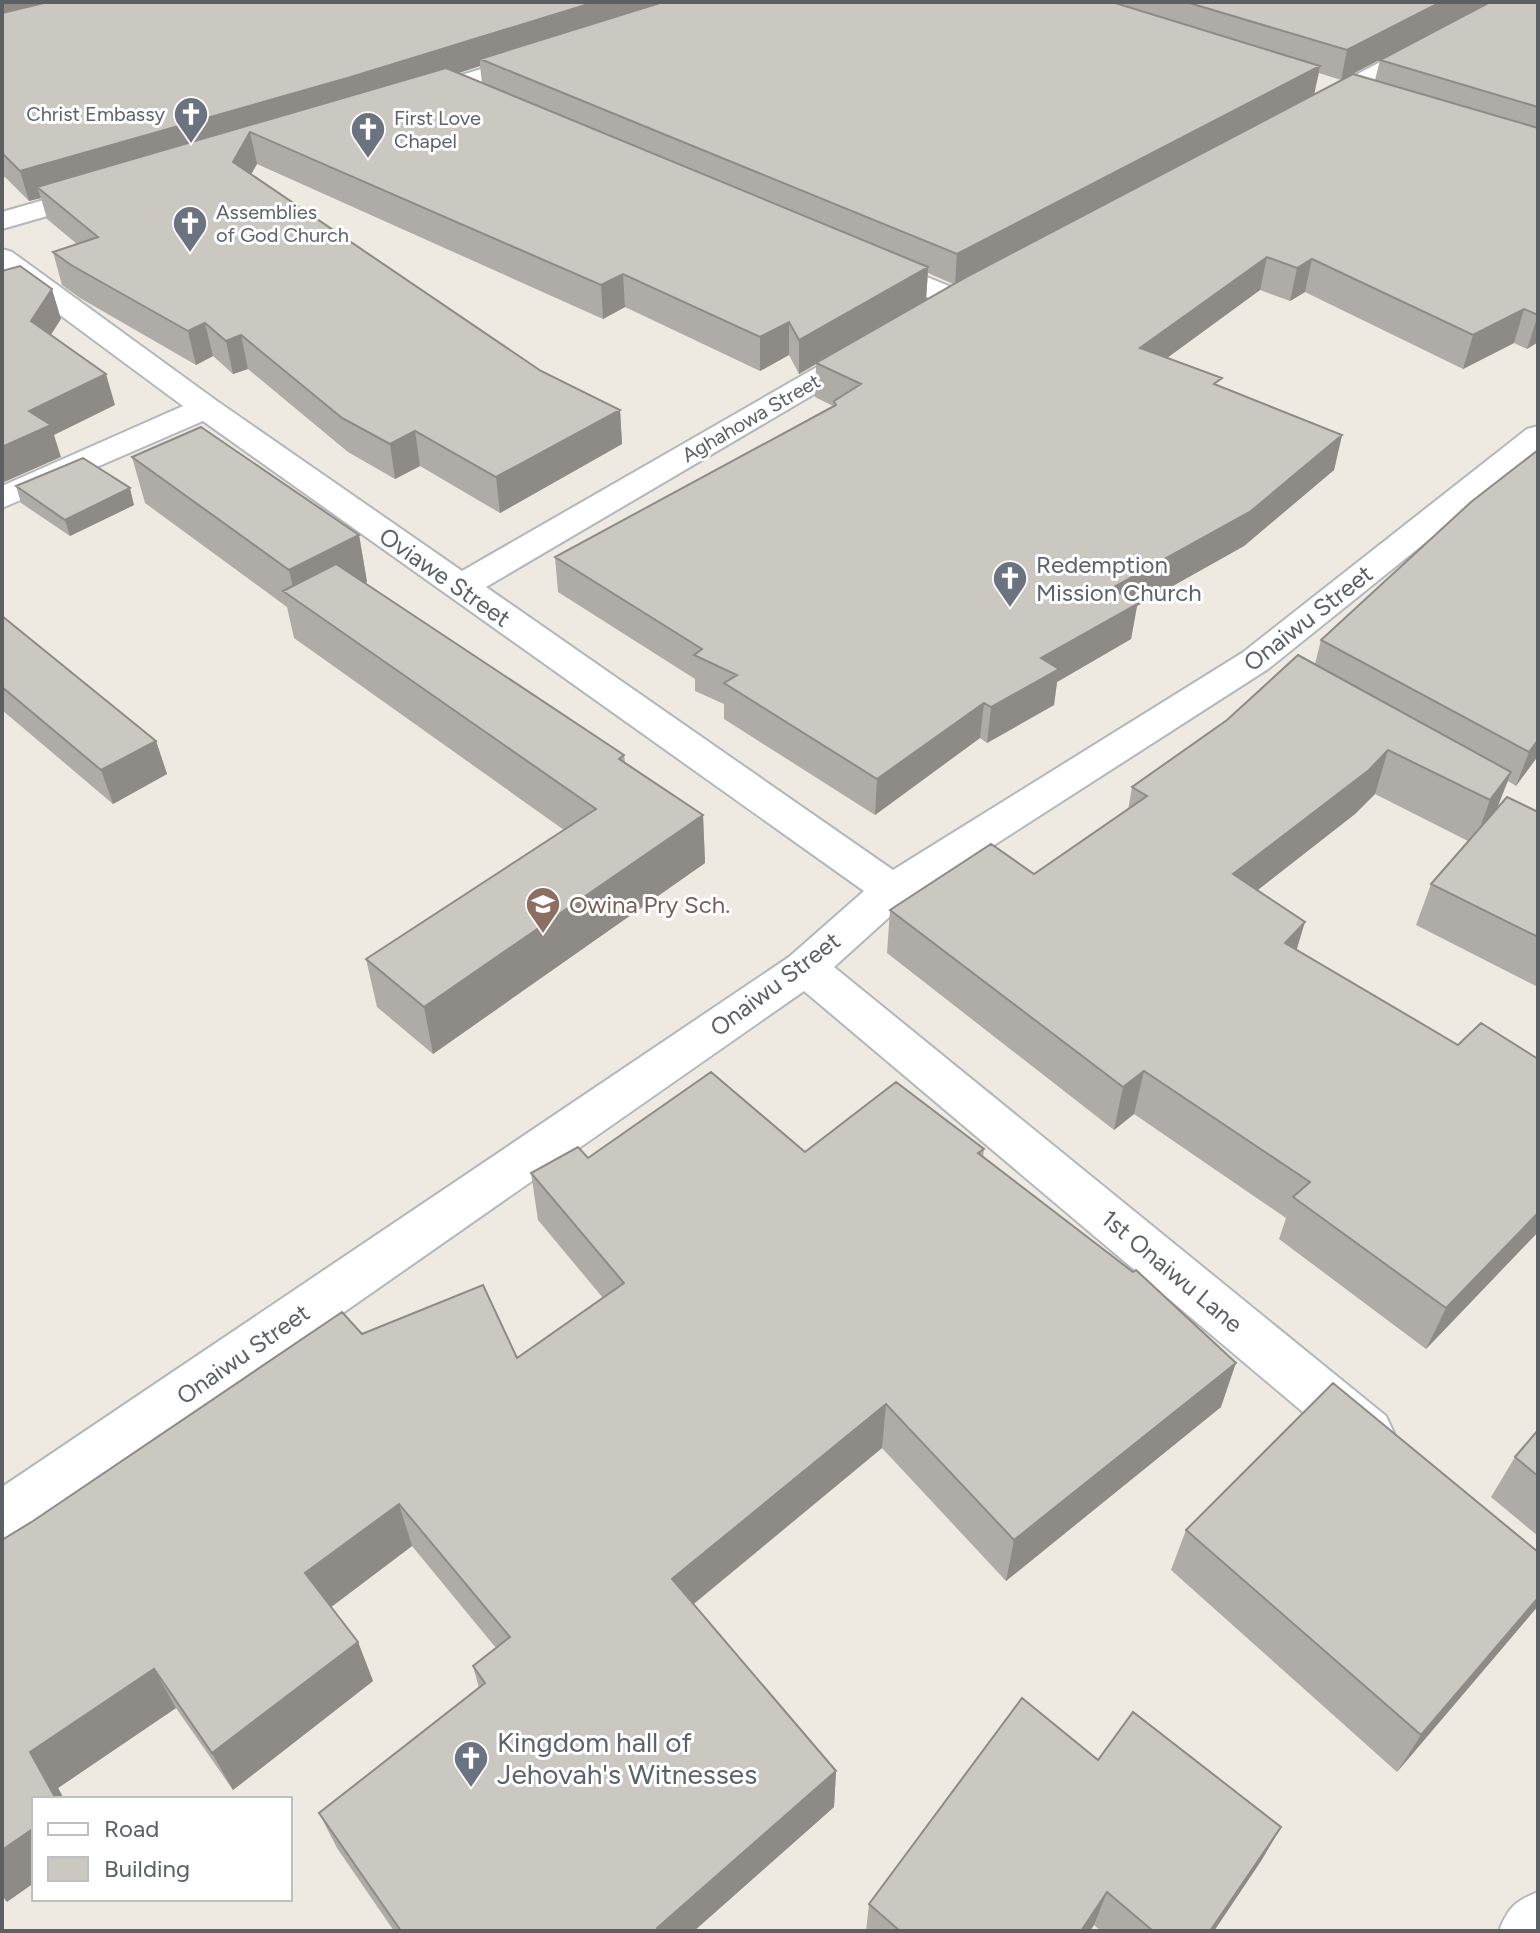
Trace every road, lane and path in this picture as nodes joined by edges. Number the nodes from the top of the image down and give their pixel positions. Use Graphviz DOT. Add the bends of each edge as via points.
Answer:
graph roads {
  1 [pos="1513,2"];
  2 [pos="569,49"];
  3 [pos="1310,83"];
  4 [pos="449,86"];
  5 [pos="1341,92"];
  6 [pos="1371,101"];
  7 [pos="493,104"];
  8 [pos="393,105"];
  9 [pos="1286,122"];
  10 [pos="123,185"];
  11 [pos="2,221"];
  12 [pos="855,256"];
  13 [pos="2,258"];
  14 [pos="983,284"];
  15 [pos="956,299"];
  16 [pos="928,315"];
  17 [pos="887,339"];
  18 [pos="206,408"];
  19 [pos="1538,436"];
  20 [pos="2,498"];
  21 [pos="459,588"];
  22 [pos="892,890"];
  23 [pos="805,968"];
  24 [pos="1404,1463"];
  25 [pos="5,1510"];
  26 [pos="1538,1924"];
  27 [pos="1531,1931"];
  1 -- 5 [label="street"];
  2 -- 4 [label="street"];
  3 -- 5 [label="street"];
  4 -- 7 [label="street"];
  4 -- 8 [label="street"];
  5 -- 6 [label="street"];
  5 -- 9 [label="street"];
  10 -- 11 [label="street"];
  12 -- 15 [label="street"];
  13 -- 18 [label="street, Oviawe Street"];
  14 -- 15 [label="street"];
  15 -- 16 [label="street"];
  17 -- 21 [label="street, Aghahowa Street"];
  18 -- 20 [label="street"];
  18 -- 21 [label="street, Oviawe Street"];
  19 -- 22 [label="street, Onaiwu Street" via="1269,668"];
  21 -- 22 [label="street, Oviawe Street"];
  22 -- 23 [label="street, Onaiwu Street"];
  23 -- 24 [label="street, 1st Onaiwu Lane"];
  23 -- 25 [label="street, Onaiwu Street"];
  26 -- 27 [label="street"];
}
